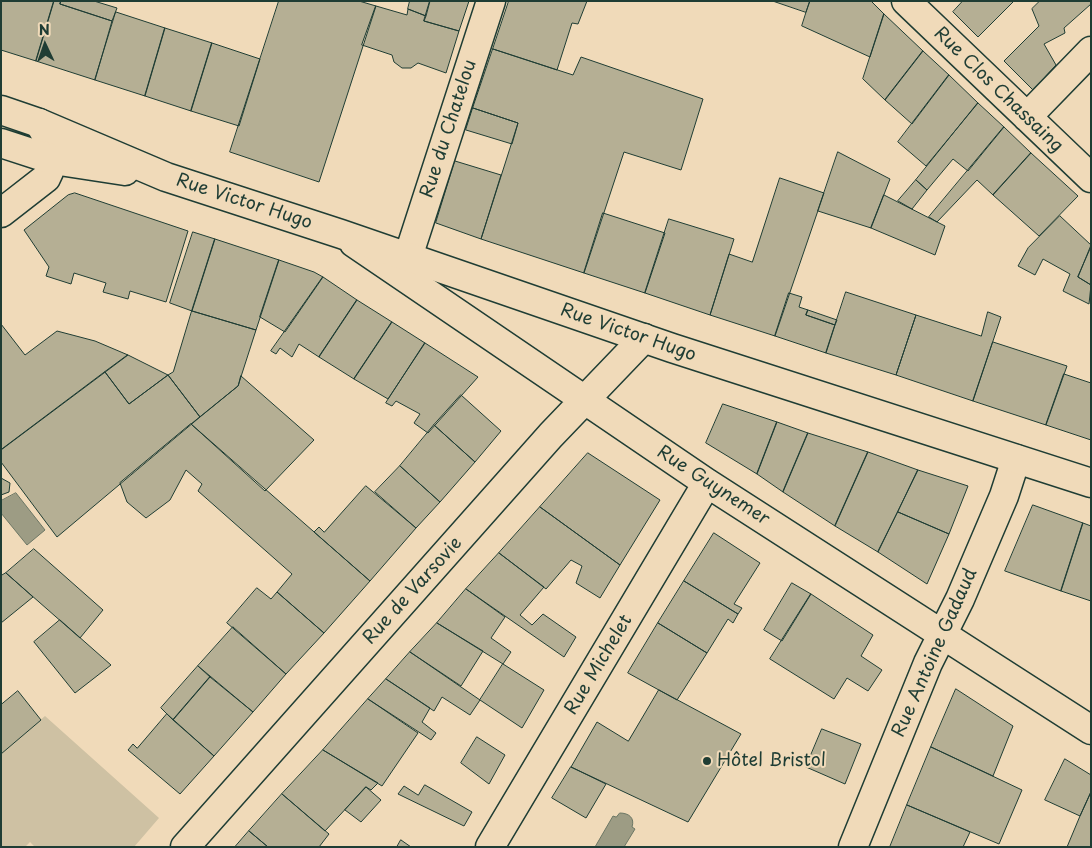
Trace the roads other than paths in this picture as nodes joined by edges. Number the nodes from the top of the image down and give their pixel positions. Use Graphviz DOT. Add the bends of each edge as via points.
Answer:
graph roads {
  1 [pos="491,1"];
  2 [pos="906,1"];
  3 [pos="1091,51"];
  4 [pos="1,110"];
  5 [pos="1026,117"];
  6 [pos="39,123"];
  7 [pos="1,143"];
  8 [pos="53,160"];
  9 [pos="166,177"];
  10 [pos="1091,178"];
  11 [pos="1,213"];
  12 [pos="341,234"];
  13 [pos="408,257"];
  14 [pos="644,338"];
  15 [pos="583,400"];
  16 [pos="1016,459"];
  17 [pos="707,483"];
  18 [pos="1091,483"];
  19 [pos="942,634"];
  20 [pos="1091,730"];
  21 [pos="185,847"];
  22 [pos="490,847"];
  23 [pos="853,847"];
  1 -- 13 [label="street, Rue du Chatelou"];
  2 -- 5 [label="street, Rue Clos Chassaing"];
  3 -- 5 [label="street"];
  4 -- 6 [label="street, Rue Victor Hugo"];
  5 -- 10 [label="street, Rue Clos Chassaing"];
  6 -- 8 [label="street" via="54,150"];
  6 -- 9 [label="street, Rue Victor Hugo"];
  7 -- 8 [label="street, Rue Victor Hugo"];
  8 -- 9 [label="street, Rue Victor Hugo"];
  8 -- 11 [label="street" via="46,178"];
  9 -- 12 [label="street, Rue Victor Hugo"];
  12 -- 13 [label="street, Rue Victor Hugo"];
  12 -- 15 [label="street, Rue Guynemer"];
  13 -- 14 [label="street, Rue Victor Hugo"];
  14 -- 15 [label="street, Rue de Varsovie"];
  14 -- 16 [label="street, Rue Victor Hugo"];
  15 -- 17 [label="street, Rue Guynemer"];
  15 -- 21 [label="street, Rue de Varsovie"];
  16 -- 18 [label="street, Rue Victor Hugo"];
  16 -- 19 [label="street, Rue Antoine Gadaud" via="1004,496"];
  17 -- 19 [label="street, Rue Guynemer"];
  17 -- 22 [label="street, Rue Michelet"];
  19 -- 20 [label="street, Rue Guynemer"];
  19 -- 23 [label="street, Rue Antoine Gadaud"];
}
